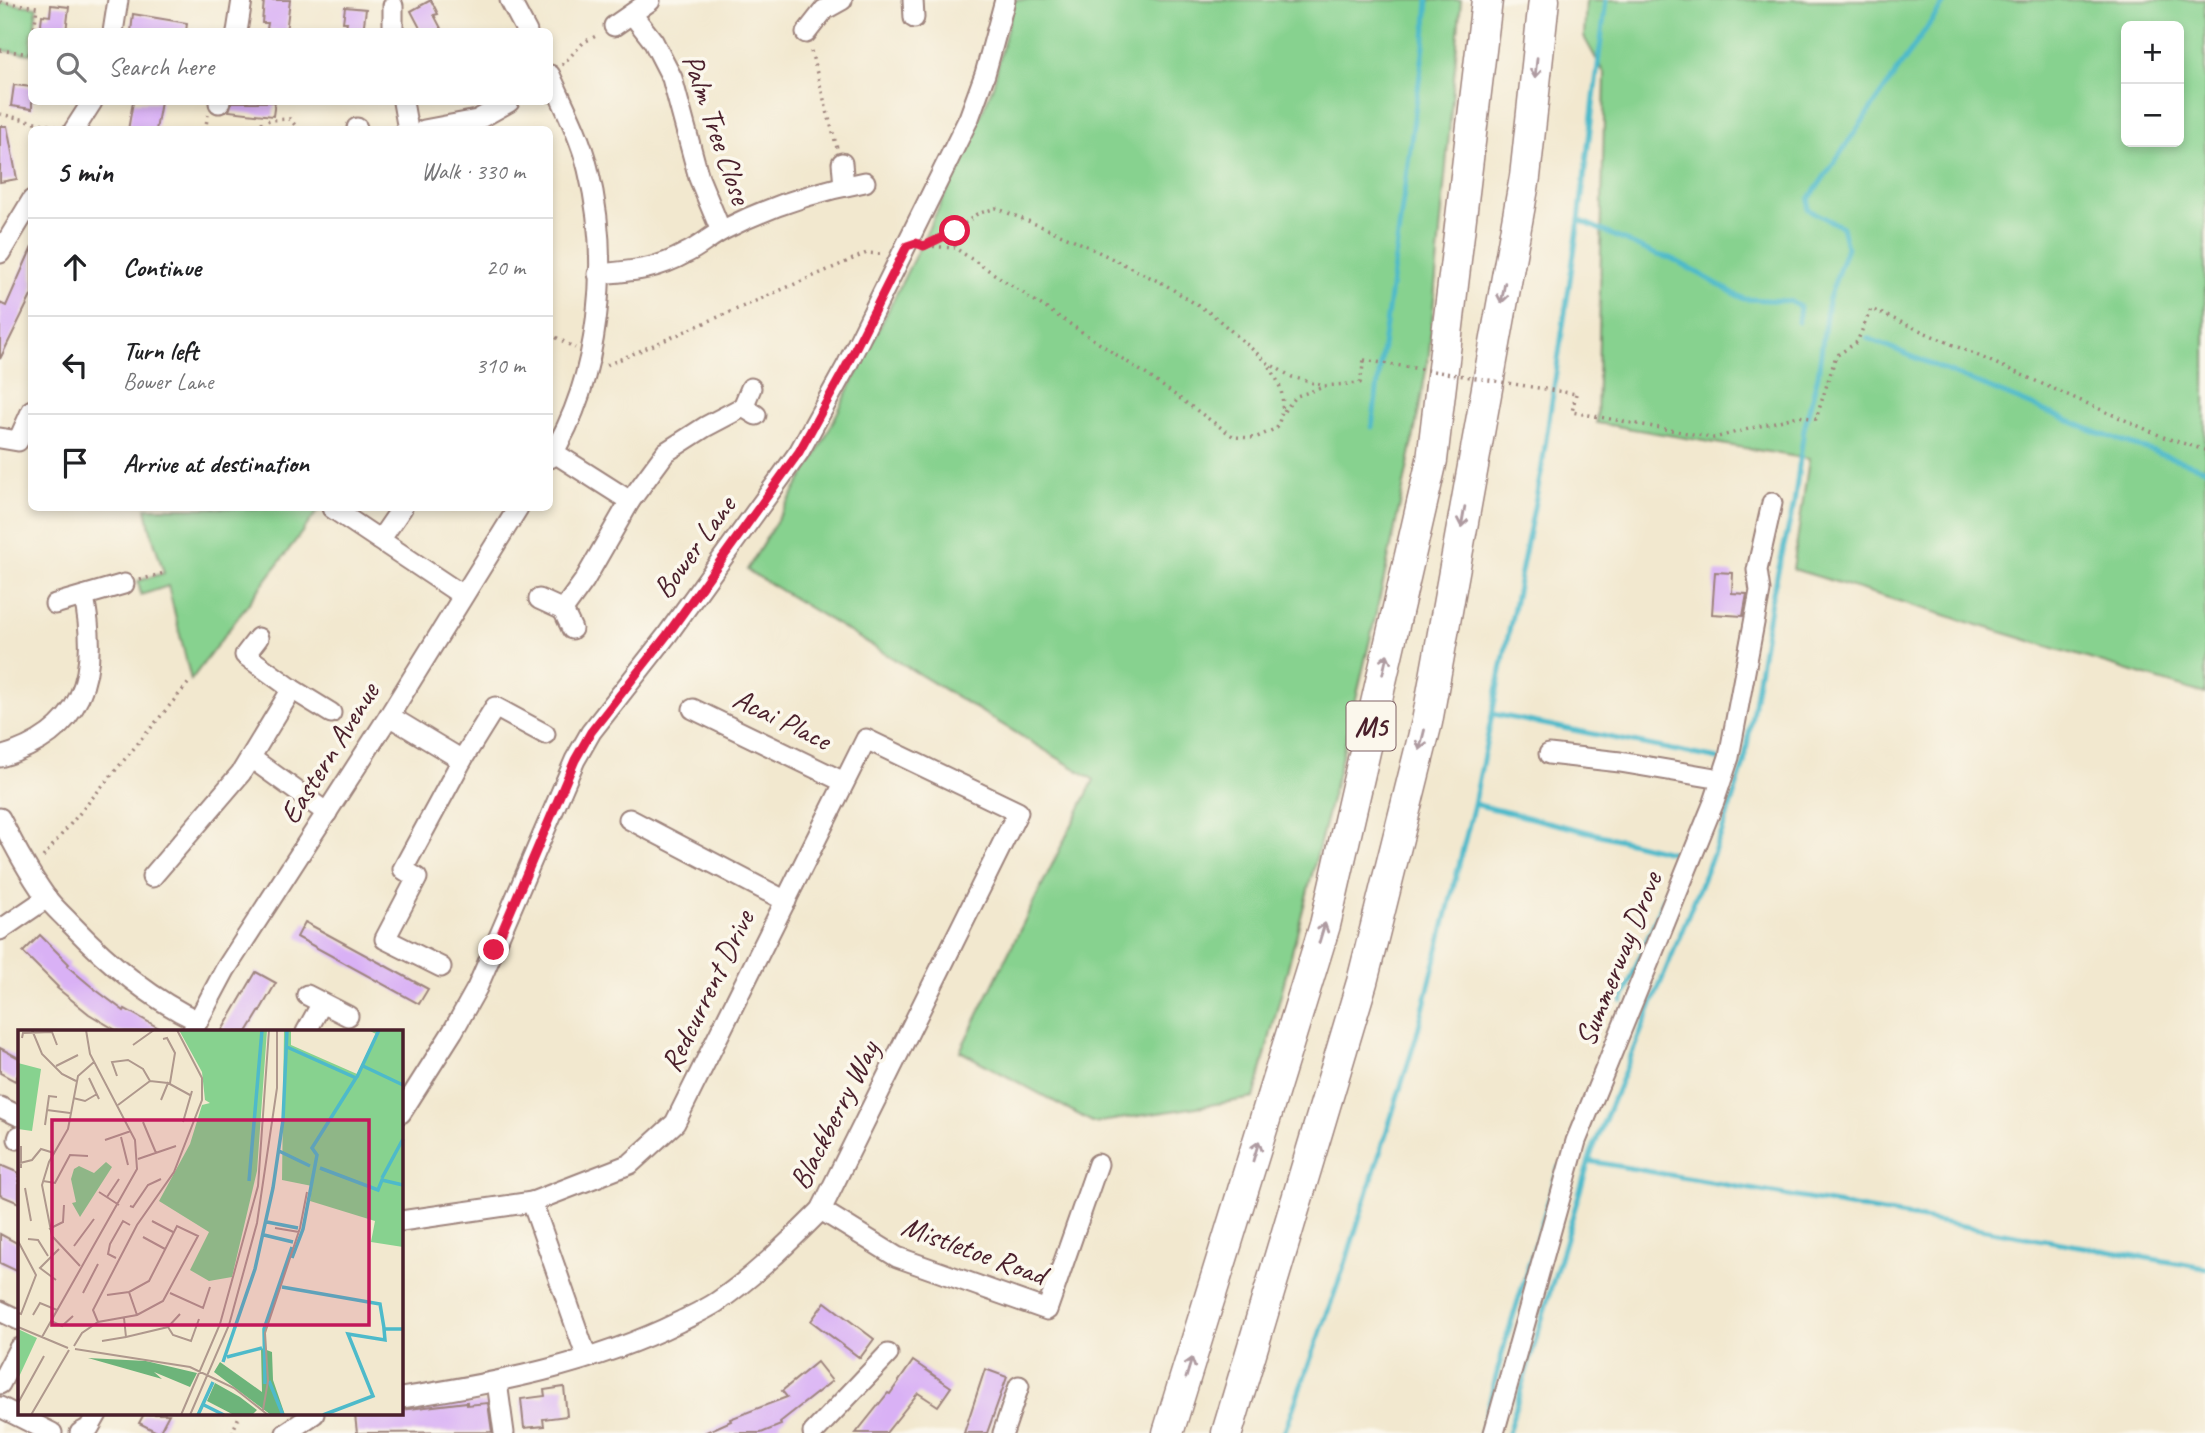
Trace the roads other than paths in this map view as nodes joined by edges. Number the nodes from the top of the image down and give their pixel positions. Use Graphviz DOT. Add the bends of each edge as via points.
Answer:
graph roads {
  1 [pos="118,0"];
  2 [pos="242,0"];
  3 [pos="510,0"];
  4 [pos="842,0"];
  5 [pos="1005,0"];
  6 [pos="1487,0"];
  7 [pos="1544,0"];
  8 [pos="650,1"];
  9 [pos="393,2"];
  10 [pos="820,5"];
  11 [pos="632,14"];
  12 [pos="614,26"];
  13 [pos="114,28"];
  14 [pos="238,28"];
  15 [pos="393,28"];
  16 [pos="525,28"];
  17 [pos="806,33"];
  18 [pos="553,83"];
  19 [pos="90,105"];
  20 [pos="404,105"];
  21 [pos="505,105"];
  22 [pos="478,125"];
  23 [pos="77,126"];
  24 [pos="407,126"];
  25 [pos="842,163"];
  26 [pos="865,182"];
  27 [pos="844,186"];
  28 [pos="28,205"];
  29 [pos="6,230"];
  30 [pos="721,231"];
  31 [pos="0,253"];
  32 [pos="598,274"];
  33 [pos="751,388"];
  34 [pos="28,418"];
  35 [pos="16,442"];
  36 [pos="553,451"];
  37 [pos="553,456"];
  38 [pos="630,501"];
  39 [pos="1772,503"];
  40 [pos="336,511"];
  41 [pos="400,511"];
  42 [pos="516,511"];
  43 [pos="380,540"];
  44 [pos="124,584"];
  45 [pos="462,595"];
  46 [pos="84,597"];
  47 [pos="538,599"];
  48 [pos="55,604"];
  49 [pos="563,610"];
  50 [pos="572,629"];
  51 [pos="258,638"];
  52 [pos="292,689"];
  53 [pos="693,709"];
  54 [pos="331,713"];
  55 [pos="389,716"];
  56 [pos="545,734"];
  57 [pos="1549,754"];
  58 [pos="0,757"];
  59 [pos="251,758"];
  60 [pos="462,760"];
  61 [pos="1721,779"];
  62 [pos="844,782"];
  63 [pos="1018,812"];
  64 [pos="327,813"];
  65 [pos="0,818"];
  66 [pos="629,819"];
  67 [pos="152,877"];
  68 [pos="47,898"];
  69 [pos="786,901"];
  70 [pos="0,930"];
  71 [pos="441,967"];
  72 [pos="348,1016"];
  73 [pos="195,1027"];
  74 [pos="306,1030"];
  75 [pos="0,1107"];
  76 [pos="402,1110"];
  77 [pos="18,1115"];
  78 [pos="1098,1164"];
  79 [pos="532,1202"];
  80 [pos="821,1210"];
  81 [pos="402,1222"];
  82 [pos="0,1311"];
  83 [pos="18,1320"];
  84 [pos="18,1350"];
  85 [pos="888,1354"];
  86 [pos="587,1358"];
  87 [pos="497,1382"];
  88 [pos="0,1384"];
  89 [pos="1019,1386"];
  90 [pos="402,1398"];
  91 [pos="0,1407"];
  92 [pos="96,1416"];
  93 [pos="311,1416"];
  94 [pos="52,1433"];
  95 [pos="80,1433"];
  96 [pos="286,1433"];
  97 [pos="504,1433"];
  98 [pos="813,1433"];
  99 [pos="1003,1433"];
  100 [pos="1168,1433"];
  101 [pos="1227,1433"];
  102 [pos="1494,1433"];
  1 -- 13 [label="street"];
  2 -- 14 [label="street"];
  3 -- 16 [label="street"];
  4 -- 10 [label="street"];
  5 -- 76 [label="street, Bower Lane" via="969,118 915,246 799,452 591,732 477,988"];
  100 -- 6 [label="highway, M5, one-way" via="1325,925 1432,460"];
  7 -- 101 [label="highway, M5, one-way" via="1525,177 1427,722 1362,982"];
  8 -- 11 [label="street"];
  9 -- 15 [label="street"];
  10 -- 17 [label="street"];
  11 -- 12 [label="street"];
  11 -- 30 [label="street, Palm Tree Close" via="672,78 699,177"];
  18 -- 32 [label="street" via="588,168 600,240"];
  19 -- 23 [label="street"];
  20 -- 24 [label="street"];
  21 -- 22 [label="street"];
  25 -- 27 [label="street"];
  26 -- 27 [label="street"];
  27 -- 30 [label="street"];
  28 -- 29 [label="street"];
  29 -- 31 [label="street"];
  30 -- 32 [label="street" via="686,254 645,270"];
  32 -- 36 [label="street" via="590,360"];
  33 -- 38 [label="street" via="750,411 705,427 666,452"];
  34 -- 35 [label="street"];
  37 -- 38 [label="street"];
  38 -- 49 [label="street"];
  39 -- 61 [label="street, Summerway Drove" via="1757,570 1760,591"];
  40 -- 43 [label="street"];
  41 -- 43 [label="street"];
  42 -- 45 [label="street, Eastern Avenue"];
  43 -- 45 [label="street"];
  44 -- 46 [label="street"];
  45 -- 55 [label="street, Eastern Avenue"];
  46 -- 48 [label="street"];
  46 -- 58 [label="street" via="91,652 82,692 55,728 36,742"];
  47 -- 49 [label="street"];
  49 -- 50 [label="street"];
  51 -- 52 [label="street" via="245,654"];
  52 -- 54 [label="street"];
  52 -- 59 [label="street"];
  53 -- 62 [label="street, Acai Place"];
  55 -- 60 [label="street"];
  55 -- 64 [label="street, Eastern Avenue"];
  56 -- 60 [label="street" via="495,707"];
  57 -- 61 [label="street"];
  59 -- 64 [label="street"];
  59 -- 67 [label="street"];
  60 -- 71 [label="street" via="403,869 417,878 385,939"];
  61 -- 102 [label="street, Summerway Drove" via="1576,1142"];
  62 -- 63 [label="street, Redcurrent Drive" via="866,739"];
  62 -- 69 [label="street, Redcurrent Drive"];
  63 -- 80 [label="street, Blackberry Way"];
  64 -- 73 [label="street, Eastern Avenue" via="225,970"];
  65 -- 68 [label="street"];
  66 -- 69 [label="street"];
  68 -- 70 [label="street"];
  68 -- 73 [label="street" via="98,952"];
  69 -- 79 [label="street, Redcurrent Drive" via="675,1123 630,1164"];
  72 -- 74 [label="street" via="314,999"];
  75 -- 77 [label="street"];
  78 -- 80 [label="street, Mistletoe Road" via="1047,1310 897,1257"];
  79 -- 81 [label="street, Redcurrent Drive"];
  79 -- 86 [label="street"];
  80 -- 86 [label="street, Blackberry Way" via="771,1261 715,1304 652,1335"];
  82 -- 83 [label="street"];
  84 -- 88 [label="street"];
  85 -- 98 [label="street"];
  86 -- 87 [label="street, Blackberry Way"];
  87 -- 90 [label="street, Blackberry Way"];
  87 -- 97 [label="street"];
  89 -- 99 [label="street"];
  91 -- 94 [label="street"];
  92 -- 95 [label="street"];
  93 -- 96 [label="street"];
}
